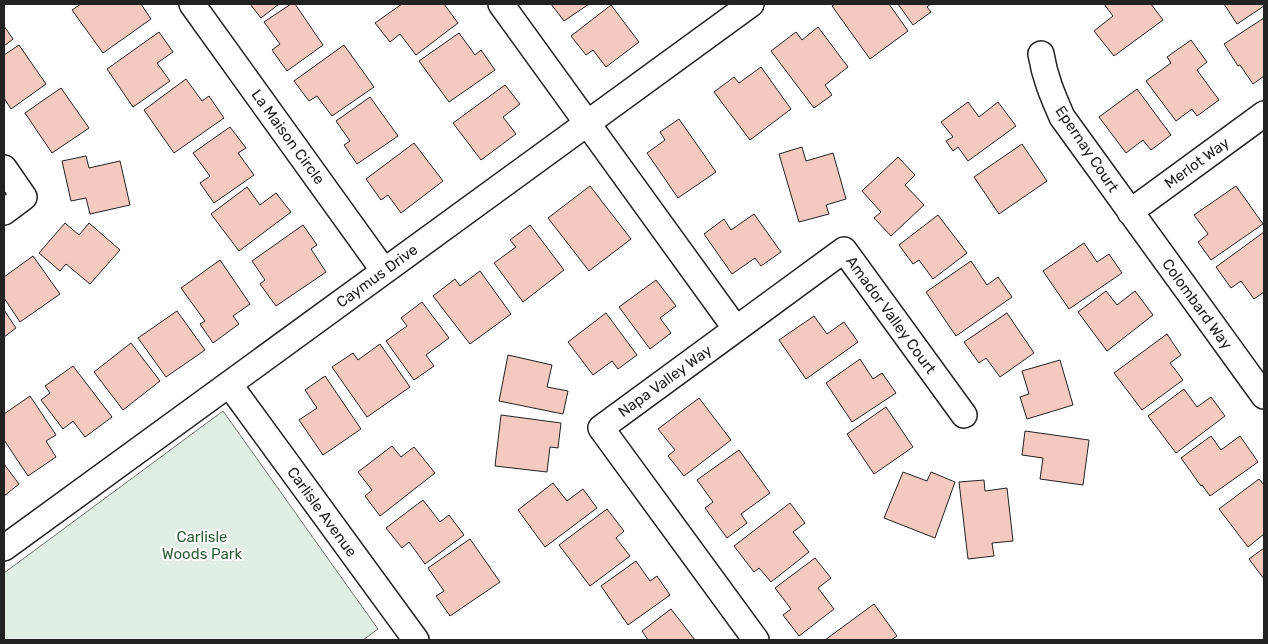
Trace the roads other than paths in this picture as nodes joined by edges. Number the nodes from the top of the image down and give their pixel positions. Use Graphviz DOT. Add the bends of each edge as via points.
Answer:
graph roads {
  1 [pos="192,4"];
  2 [pos="501,4"];
  3 [pos="751,4"];
  4 [pos="1041,54"];
  5 [pos="1264,114"];
  6 [pos="587,123"];
  7 [pos="4,168"];
  8 [pos="4,212"];
  9 [pos="1130,212"];
  10 [pos="384,271"];
  11 [pos="736,329"];
  12 [pos="229,384"];
  13 [pos="1264,396"];
  14 [pos="964,415"];
  15 [pos="4,548"];
  16 [pos="416,640"];
  17 [pos="756,640"];
  1 -- 10 [label="street, La Maison Circle"];
  2 -- 6 [label="street"];
  3 -- 6 [label="street, Caymus Drive"];
  4 -- 9 [label="street, Epernay Court" via="1050,90 1062,117"];
  5 -- 9 [label="street, Merlot Way"];
  6 -- 10 [label="street, Caymus Drive"];
  6 -- 11 [label="street"];
  7 -- 8 [label="street" via="24,197"];
  9 -- 13 [label="street, Colombard Way"];
  10 -- 12 [label="street, Caymus Drive"];
  11 -- 14 [label="street, Amador Valley Court" via="844,250"];
  11 -- 17 [label="street, Napa Valley Way" via="602,428"];
  12 -- 15 [label="street, Caymus Drive"];
  12 -- 16 [label="street, Carlisle Avenue"];
}
